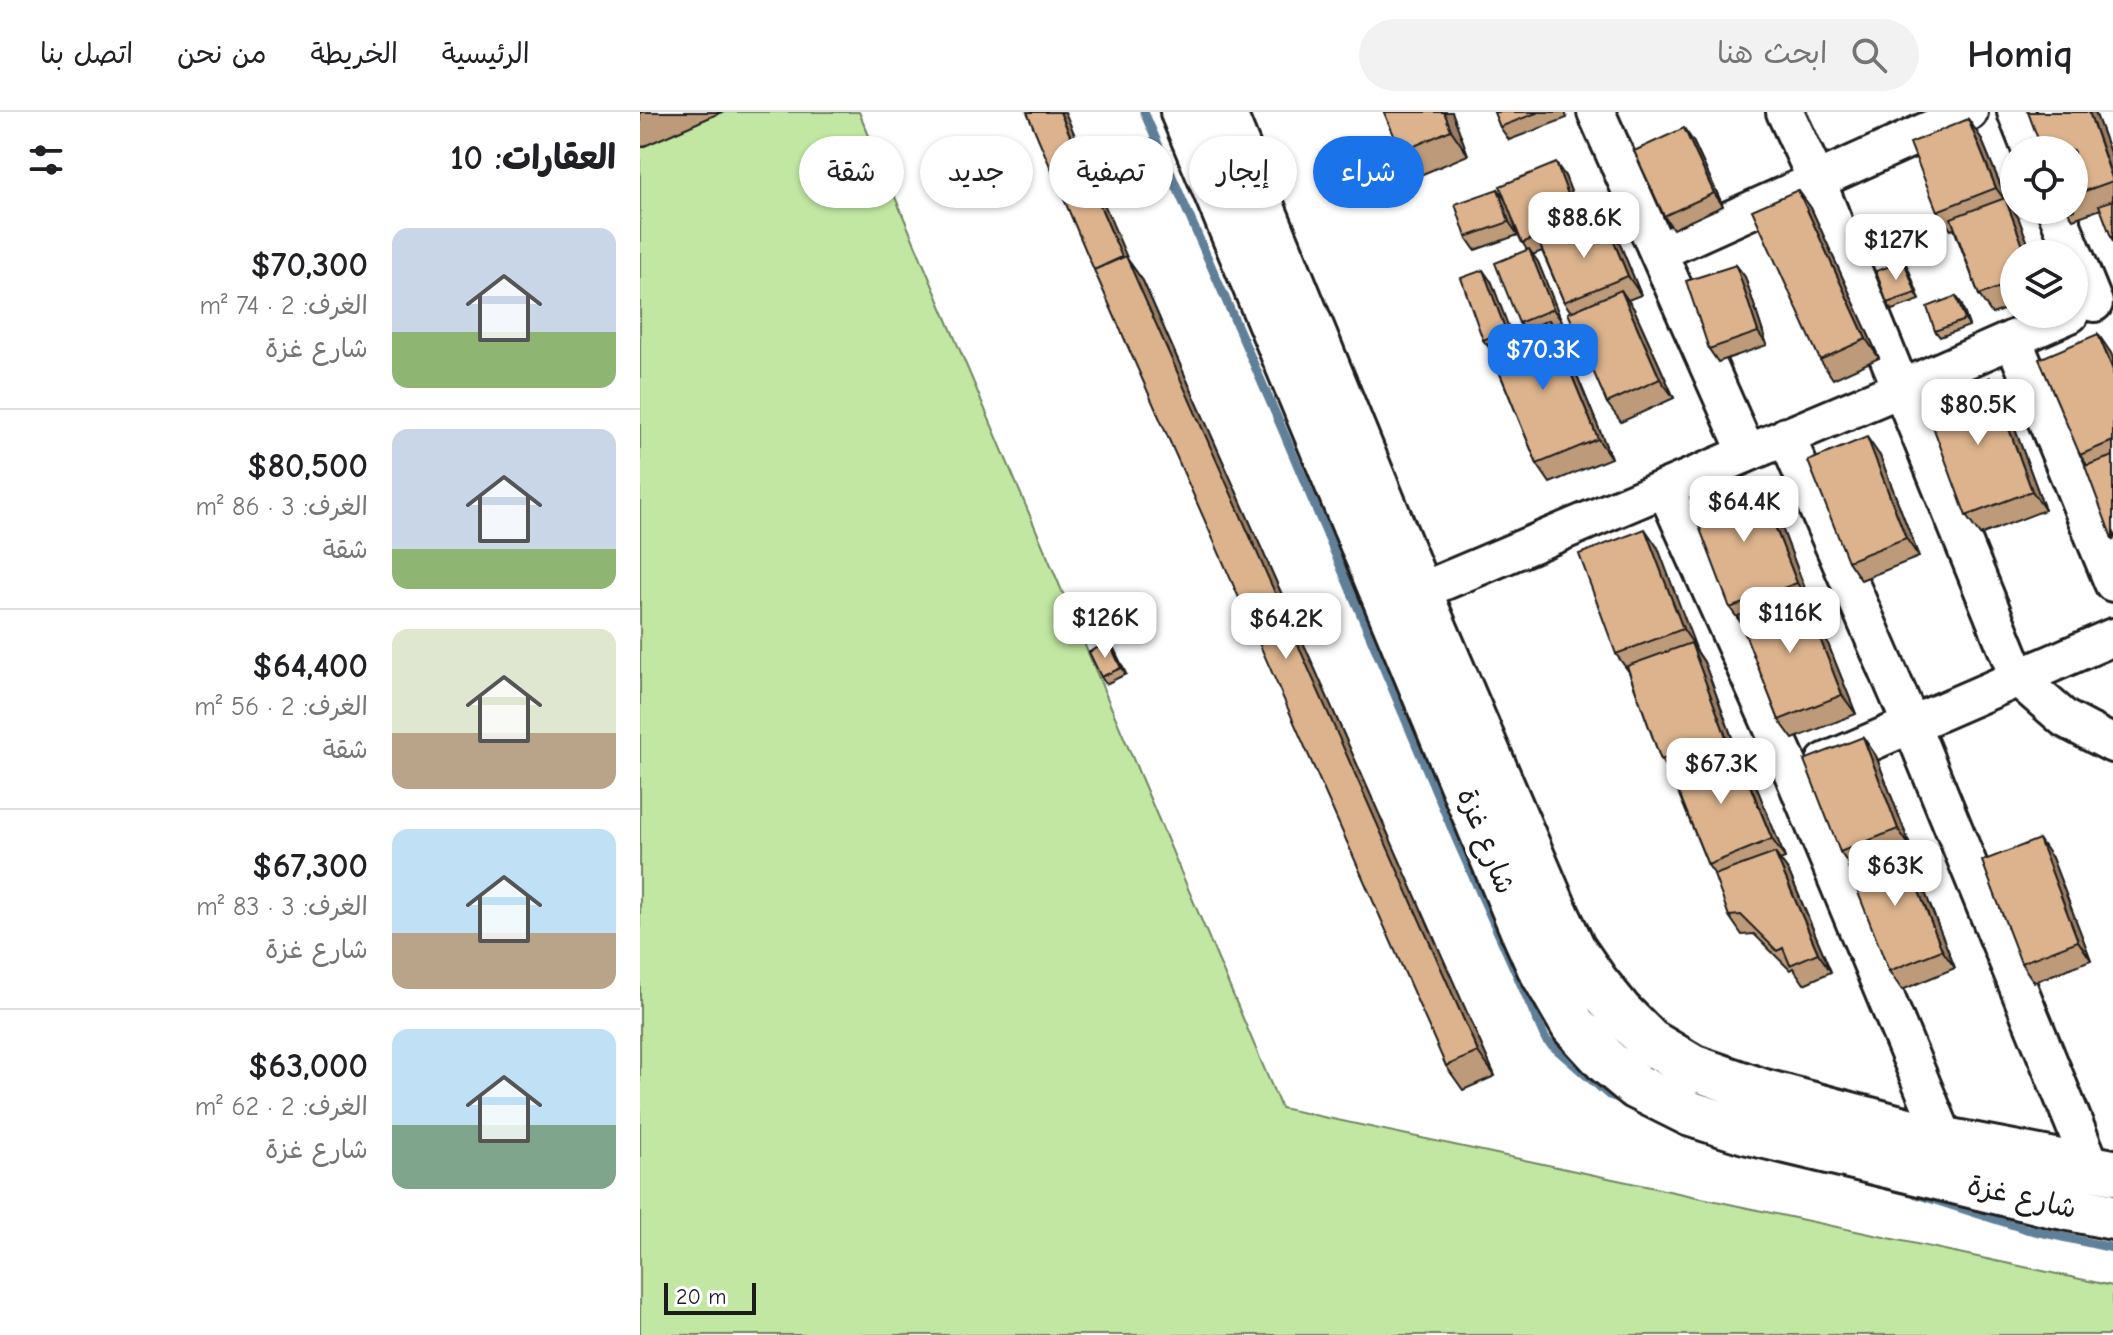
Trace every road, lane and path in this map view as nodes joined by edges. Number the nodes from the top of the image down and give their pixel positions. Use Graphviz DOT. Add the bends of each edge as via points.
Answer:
graph roads {
  1 [pos="1183,112"];
  2 [pos="1223,112"];
  3 [pos="1596,112"];
  4 [pos="1785,112"];
  5 [pos="1969,112"];
  6 [pos="2016,112"];
  7 [pos="2025,136"];
  8 [pos="1816,179"];
  9 [pos="1658,252"];
  10 [pos="2038,328"];
  11 [pos="2013,339"];
  12 [pos="1902,388"];
  13 [pos="1786,436"];
  14 [pos="1747,453"];
  15 [pos="1665,488"];
  16 [pos="2113,583"];
  17 [pos="1419,592"];
  18 [pos="2113,637"];
  19 [pos="2019,679"];
  20 [pos="1911,724"];
  21 [pos="2113,744"];
  22 [pos="1794,776"];
  23 [pos="1945,1140"];
  24 [pos="2103,1170"];
  25 [pos="2113,1217"];
  1 -- 25 [label="main road, شارع غزة" via="1522,928 1573,1025 1637,1087 1691,1114"];
  2 -- 17 [label="main road, شارع غزة"];
  3 -- 9 [label="street"];
  4 -- 8 [label="street"];
  5 -- 8 [label="street"];
  6 -- 7 [label="street"];
  8 -- 9 [label="street"];
  8 -- 12 [label="street"];
  9 -- 14 [label="street"];
  10 -- 11 [label="street"];
  11 -- 12 [label="street"];
  11 -- 16 [label="street"];
  12 -- 13 [label="street"];
  12 -- 19 [label="street"];
  13 -- 14 [label="street"];
  13 -- 20 [label="street"];
  14 -- 15 [label="street"];
  15 -- 17 [label="street"];
  15 -- 22 [label="street"];
  17 -- 23 [label="main road, شارع غزة" via="1561,925 1620,1012 1650,1042 1692,1067 1764,1092"];
  18 -- 19 [label="street"];
  19 -- 20 [label="street"];
  19 -- 21 [label="street" via="2065,719"];
  20 -- 22 [label="street"];
  20 -- 24 [label="street"];
  22 -- 23 [label="street"];
  23 -- 24 [label="main road, شارع غزة"];
}
